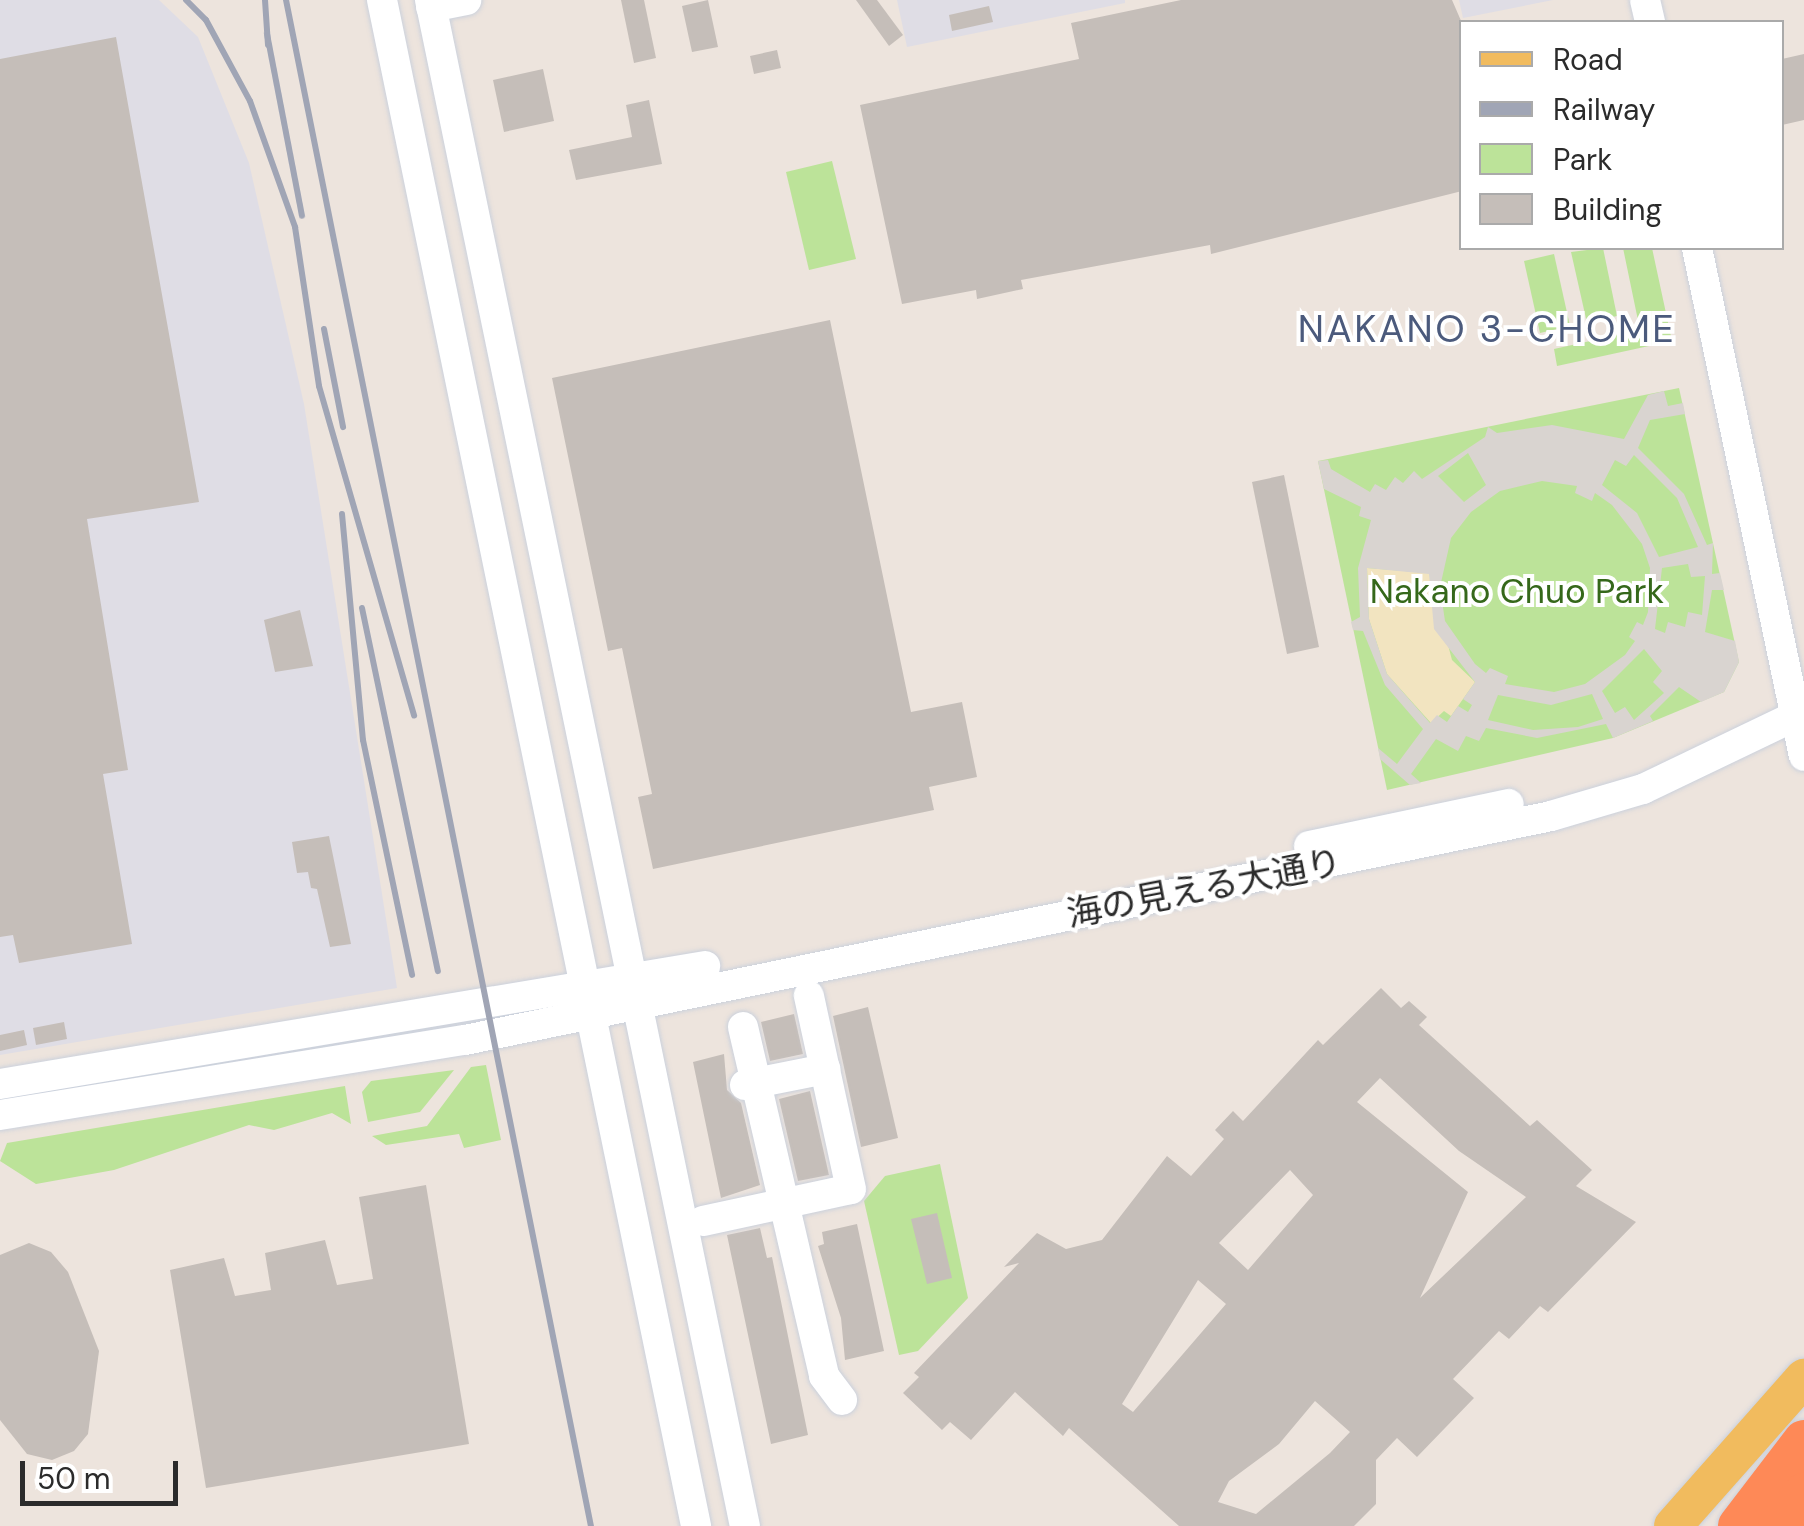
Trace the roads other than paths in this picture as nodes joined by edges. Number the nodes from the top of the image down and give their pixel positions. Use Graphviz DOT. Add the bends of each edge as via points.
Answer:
graph roads {
  1 [pos="382,0"];
  2 [pos="466,0"];
  3 [pos="430,4"];
  4 [pos="1696,250"];
  5 [pos="1798,705"];
  6 [pos="1804,756"];
  7 [pos="635,991"];
  8 [pos="809,996"];
  9 [pos="586,1000"];
  10 [pos="744,1028"];
  11 [pos="825,1069"];
  12 [pos="0,1084"];
  13 [pos="751,1084"];
  14 [pos="0,1115"];
  15 [pos="784,1204"];
  16 [pos="703,1221"];
  17 [pos="1804,1378"];
  18 [pos="842,1400"];
  19 [pos="1804,1441"];
  20 [pos="1804,1480"];
  21 [pos="1804,1494"];
  22 [pos="696,1526"];
  23 [pos="745,1526"];
  24 [pos="1673,1526"];
  25 [pos="1739,1526"];
  26 [pos="1762,1526"];
  27 [pos="1780,1526"];
  1 -- 9 [label="street"];
  2 -- 3 [label="street"];
  3 -- 7 [label="street"];
  4 -- 5 [label="street"];
  5 -- 6 [label="street"];
  5 -- 7 [label="street, 海の見える大通り" via="1643,788 1551,816"];
  7 -- 9 [label="street, 海の見える大通り"];
  7 -- 23 [label="street"];
  8 -- 11 [label="street"];
  9 -- 12 [label="street"];
  9 -- 14 [label="street"];
  9 -- 22 [label="street"];
  10 -- 13 [label="street"];
  11 -- 13 [label="street"];
  11 -- 15 [label="street" via="851,1189"];
  13 -- 15 [label="street"];
  15 -- 16 [label="street"];
  15 -- 18 [label="street" via="824,1376"];
  17 -- 24 [label="main road"];
  19 -- 25 [label="highway"];
  20 -- 26 [label="main road"];
  21 -- 27 [label="highway"];
}
